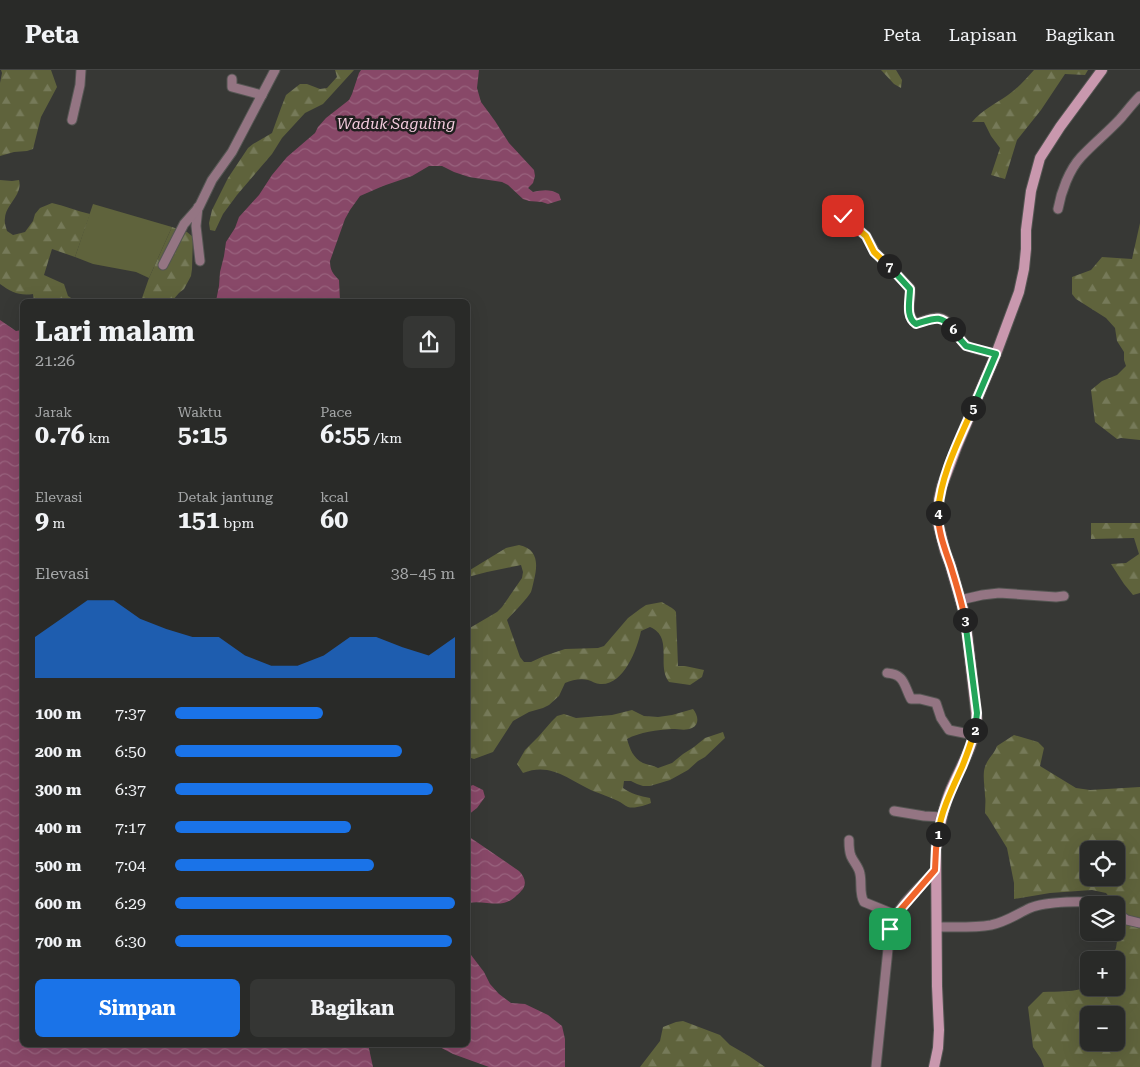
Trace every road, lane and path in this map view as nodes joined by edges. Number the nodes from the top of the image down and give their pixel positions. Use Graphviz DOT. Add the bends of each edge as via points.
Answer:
graph roads {
  1 [pos="81,70"];
  2 [pos="275,70"];
  3 [pos="1102,70"];
  4 [pos="232,79"];
  5 [pos="262,95"];
  6 [pos="1140,96"];
  7 [pos="72,120"];
  8 [pos="198,207"];
  9 [pos="1058,209"];
  10 [pos="832,214"];
  11 [pos="200,262"];
  12 [pos="163,265"];
  13 [pos="996,354"];
  14 [pos="1064,596"];
  15 [pos="960,600"];
  16 [pos="887,673"];
  17 [pos="974,735"];
  18 [pos="894,811"];
  19 [pos="942,817"];
  20 [pos="849,840"];
  21 [pos="935,870"];
  22 [pos="1080,903"];
  23 [pos="896,915"];
  24 [pos="1125,919"];
  25 [pos="1140,923"];
  26 [pos="937,927"];
  27 [pos="876,1067"];
  28 [pos="934,1067"];
  1 -- 7 [label="street"];
  2 -- 5 [label="street"];
  3 -- 13 [label="main road" via="1040,158 1031,191 1022,280"];
  4 -- 5 [label="street" via="232,86"];
  5 -- 8 [label="street"];
  6 -- 9 [label="street" via="1080,158 1066,183"];
  8 -- 11 [label="street" via="196,226"];
  8 -- 12 [label="street" via="184,224"];
  10 -- 13 [label="street" via="843,216 866,236 874,252 910,288 908,307 916,324 940,318 952,326 966,346"];
  13 -- 15 [label="main road" via="957,446 939,499 939,529"];
  14 -- 15 [label="street" via="999,594"];
  15 -- 17 [label="main road" via="977,713"];
  16 -- 17 [label="street" via="900,677 911,699 936,703 949,730"];
  17 -- 19 [label="main road"];
  18 -- 19 [label="street"];
  19 -- 21 [label="main road"];
  20 -- 23 [label="street" via="864,902"];
  21 -- 23 [label="street"];
  21 -- 26 [label="main road"];
  22 -- 26 [label="street" via="1045,904 991,925"];
  23 -- 27 [label="street" via="890,929"];
  24 -- 25 [label="street"];
  26 -- 28 [label="main road" via="939,1030"];
}
